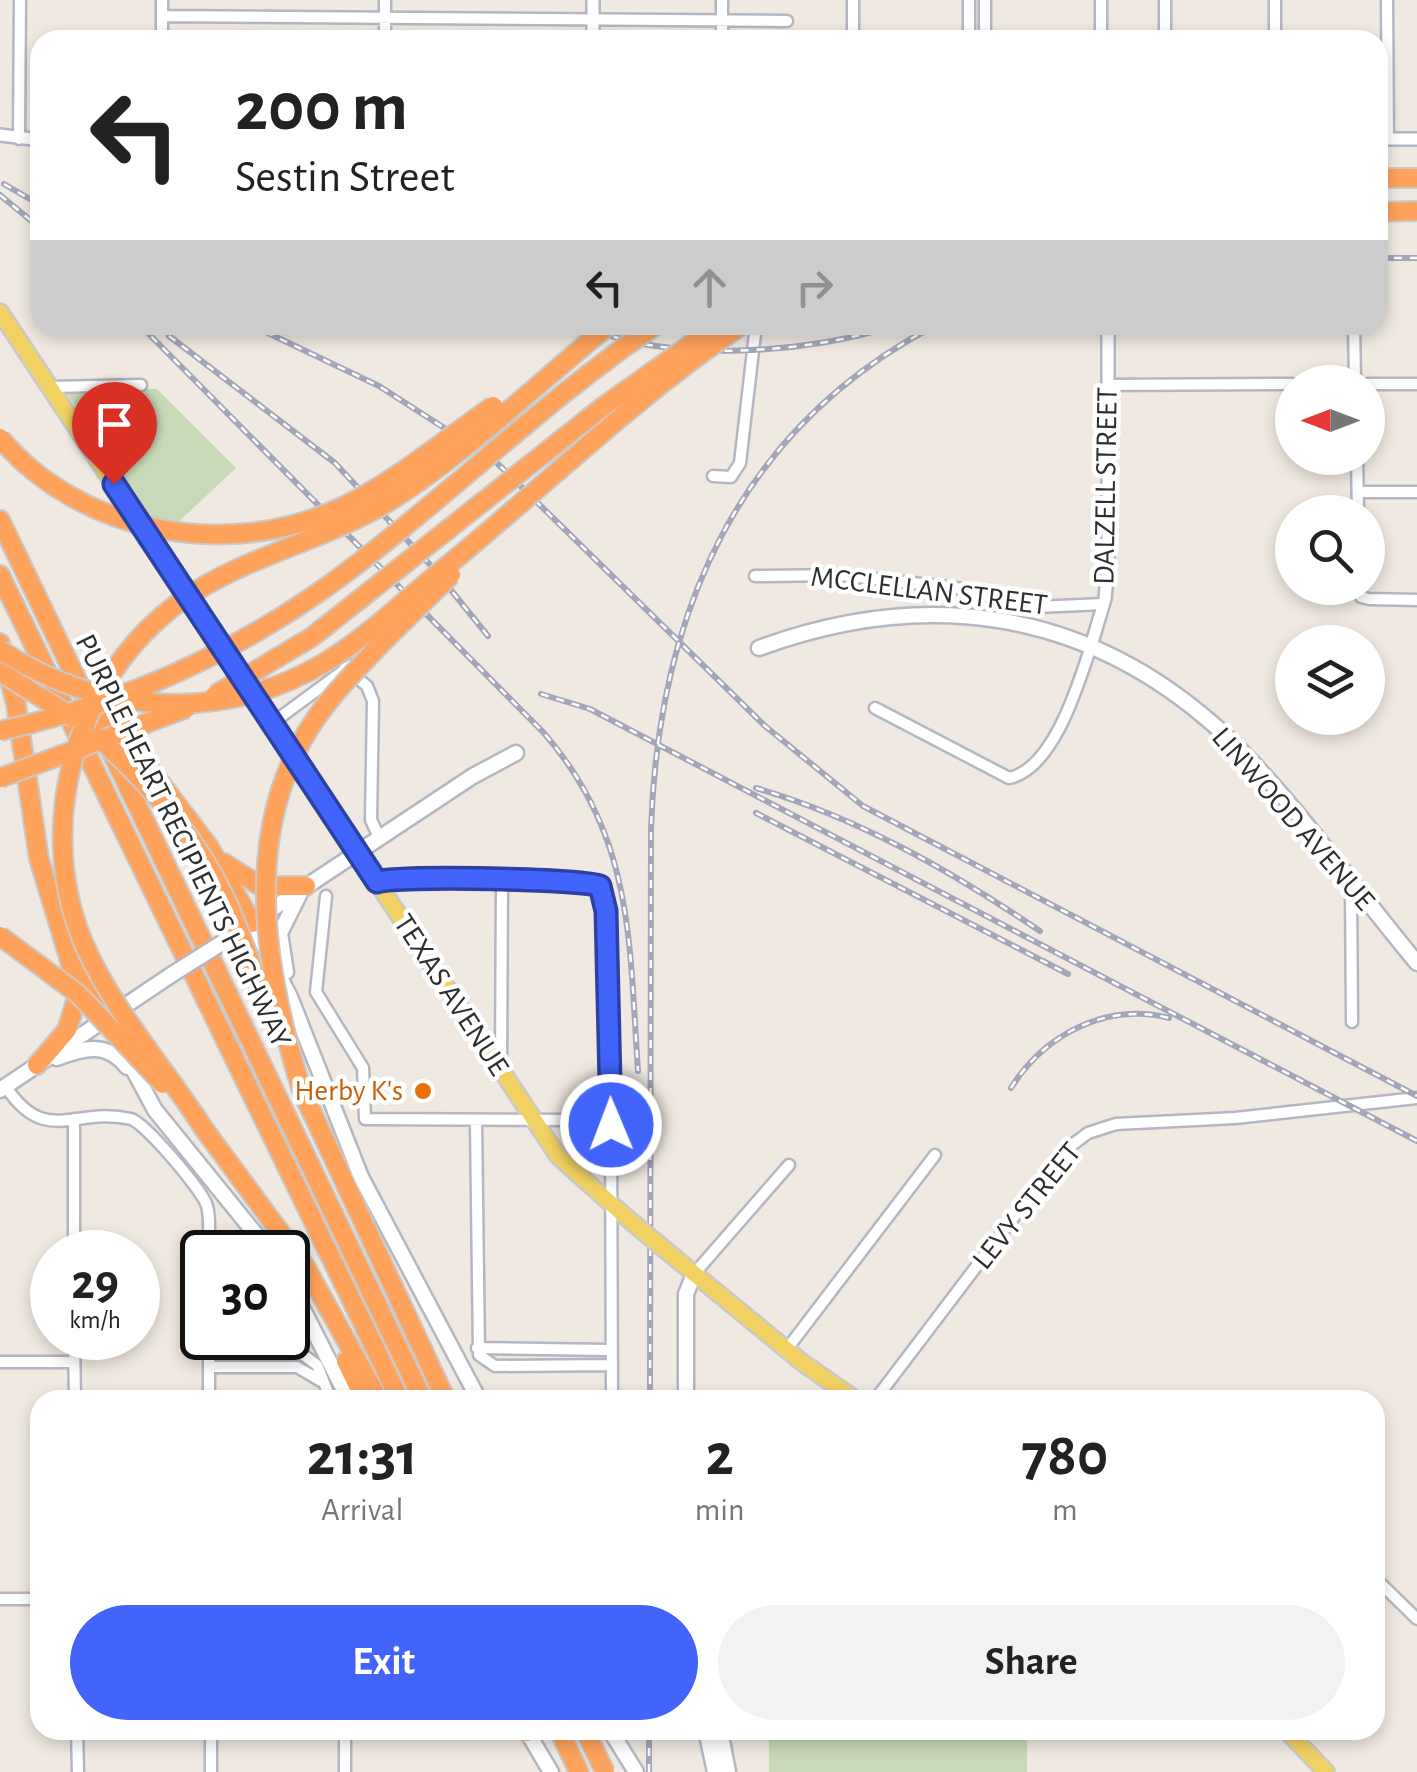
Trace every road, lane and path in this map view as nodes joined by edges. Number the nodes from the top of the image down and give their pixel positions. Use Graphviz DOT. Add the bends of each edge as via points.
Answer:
graph roads {
  1 [pos="20,0"];
  2 [pos="162,0"];
  3 [pos="384,0"];
  4 [pos="593,0"];
  5 [pos="722,0"];
  6 [pos="853,0"];
  7 [pos="969,0"];
  8 [pos="985,0"];
  9 [pos="1101,0"];
  10 [pos="1165,0"];
  11 [pos="1275,0"];
  12 [pos="1387,0"];
  13 [pos="384,15"];
  14 [pos="162,16"];
  15 [pos="593,17"];
  16 [pos="722,17"];
  17 [pos="787,21"];
  18 [pos="162,30"];
  19 [pos="385,30"];
  20 [pos="593,30"];
  21 [pos="722,30"];
  22 [pos="853,30"];
  23 [pos="969,30"];
  24 [pos="985,30"];
  25 [pos="1101,30"];
  26 [pos="1165,30"];
  27 [pos="1275,30"];
  28 [pos="1386,30"];
  29 [pos="0,136"];
  30 [pos="19,139"];
  31 [pos="1388,139"];
  32 [pos="1417,139"];
  33 [pos="30,140"];
  34 [pos="1388,178"];
  35 [pos="1417,178"];
  36 [pos="1417,211"];
  37 [pos="1388,212"];
  38 [pos="0,312"];
  39 [pos="595,335"];
  40 [pos="597,335"];
  41 [pos="643,335"];
  42 [pos="704,335"];
  43 [pos="729,335"];
  44 [pos="755,335"];
  45 [pos="1108,335"];
  46 [pos="1354,335"];
  47 [pos="1355,365"];
  48 [pos="1275,384"];
  49 [pos="1385,384"];
  50 [pos="1417,384"];
  51 [pos="141,385"];
  52 [pos="1108,385"];
  53 [pos="50,387"];
  54 [pos="0,438"];
  55 [pos="1358,475"];
  56 [pos="713,476"];
  57 [pos="1358,492"];
  58 [pos="1417,492"];
  59 [pos="508,516"];
  60 [pos="0,520"];
  61 [pos="0,574"];
  62 [pos="755,576"];
  63 [pos="1385,596"];
  64 [pos="1417,600"];
  65 [pos="1103,604"];
  66 [pos="1091,646"];
  67 [pos="0,647"];
  68 [pos="374,647"];
  69 [pos="759,648"];
  70 [pos="66,660"];
  71 [pos="345,668"];
  72 [pos="0,672"];
  73 [pos="875,708"];
  74 [pos="271,724"];
  75 [pos="0,731"];
  76 [pos="516,753"];
  77 [pos="0,778"];
  78 [pos="379,837"];
  79 [pos="209,847"];
  80 [pos="356,852"];
  81 [pos="377,882"];
  82 [pos="502,882"];
  83 [pos="1351,885"];
  84 [pos="306,886"];
  85 [pos="326,896"];
  86 [pos="252,923"];
  87 [pos="0,936"];
  88 [pos="64,938"];
  89 [pos="1417,963"];
  90 [pos="106,1018"];
  91 [pos="1352,1022"];
  92 [pos="305,1034"];
  93 [pos="37,1065"];
  94 [pos="500,1070"];
  95 [pos="3,1089"];
  96 [pos="302,1091"];
  97 [pos="1417,1098"];
  98 [pos="150,1100"];
  99 [pos="74,1119"];
  100 [pos="534,1120"];
  101 [pos="476,1121"];
  102 [pos="611,1125"];
  103 [pos="204,1129"];
  104 [pos="935,1155"];
  105 [pos="790,1165"];
  106 [pos="610,1204"];
  107 [pos="267,1215"];
  108 [pos="74,1230"];
  109 [pos="207,1230"];
  110 [pos="253,1230"];
  111 [pos="700,1269"];
  112 [pos="310,1323"];
  113 [pos="478,1348"];
  114 [pos="787,1349"];
  115 [pos="610,1350"];
  116 [pos="310,1358"];
  117 [pos="209,1360"];
  118 [pos="0,1362"];
  119 [pos="74,1362"];
  120 [pos="610,1365"];
  121 [pos="209,1367"];
  122 [pos="322,1381"];
  123 [pos="75,1390"];
  124 [pos="209,1390"];
  125 [pos="326,1390"];
  126 [pos="344,1390"];
  127 [pos="360,1390"];
  128 [pos="374,1390"];
  129 [pos="395,1390"];
  130 [pos="419,1390"];
  131 [pos="445,1390"];
  132 [pos="473,1390"];
  133 [pos="611,1390"];
  134 [pos="686,1390"];
  135 [pos="842,1390"];
  136 [pos="884,1390"];
  137 [pos="1385,1588"];
  138 [pos="0,1599"];
  139 [pos="30,1599"];
  140 [pos="1417,1619"];
  141 [pos="77,1740"];
  142 [pos="211,1740"];
  143 [pos="345,1740"];
  144 [pos="533,1740"];
  145 [pos="564,1740"];
  146 [pos="586,1740"];
  147 [pos="591,1740"];
  148 [pos="616,1740"];
  149 [pos="708,1740"];
  150 [pos="722,1740"];
  151 [pos="1296,1740"];
  152 [pos="579,1771"];
  153 [pos="78,1772"];
  154 [pos="211,1772"];
  155 [pos="344,1772"];
  156 [pos="551,1772"];
  157 [pos="605,1772"];
  158 [pos="636,1772"];
  159 [pos="715,1772"];
  160 [pos="728,1772"];
  161 [pos="1326,1772"];
  1 -- 30 [label="street"];
  2 -- 14 [label="street"];
  3 -- 13 [label="street"];
  4 -- 15 [label="street"];
  5 -- 16 [label="street"];
  6 -- 22 [label="street"];
  7 -- 23 [label="street"];
  8 -- 24 [label="street"];
  9 -- 25 [label="street"];
  10 -- 26 [label="street"];
  11 -- 27 [label="street"];
  12 -- 28 [label="street"];
  13 -- 14 [label="street"];
  13 -- 15 [label="street"];
  13 -- 19 [label="street"];
  14 -- 18 [label="street"];
  15 -- 16 [label="street"];
  15 -- 20 [label="street"];
  16 -- 17 [label="street"];
  16 -- 21 [label="street"];
  29 -- 30 [label="street"];
  30 -- 33 [label="street"];
  31 -- 32 [label="street"];
  34 -- 35 [label="highway"];
  36 -- 37 [label="highway"];
  38 -- 53 [label="main road, TEXAS AVENUE"];
  39 -- 54 [label="highway, bridge" via="356,500 266,530 194,534 119,518 55,486"];
  40 -- 103 [label="highway, bridge" via="408,489 181,601 128,652 88,714 63,808 69,896 95,968"];
  41 -- 75 [label="highway, bridge" via="336,580 270,624 139,689"];
  42 -- 77 [label="highway, bridge" via="301,644 165,718"];
  43 -- 59 [label="highway, bridge"];
  44 -- 56 [label="street" via="740,463 731,477"];
  45 -- 52 [label="street, DALZELL STREET"];
  46 -- 47 [label="street"];
  48 -- 52 [label="street"];
  49 -- 50 [label="street"];
  51 -- 53 [label="street"];
  52 -- 65 [label="street, DALZELL STREET"];
  53 -- 74 [label="main road, TEXAS AVENUE"];
  55 -- 57 [label="street"];
  57 -- 58 [label="street"];
  59 -- 67 [label="highway, bridge" via="330,659 246,695 198,704 109,698 44,676"];
  59 -- 96 [label="highway, bridge" via="328,702 279,795 267,853 266,922 277,1005"];
  60 -- 70 [label="highway, PURPLE HEART RECIPIENTS HIGHWAY"];
  61 -- 129 [label="highway, PURPLE HEART RECIPIENTS HIGHWAY"];
  62 -- 65 [label="street, MCCLELLAN STREET" via="840,575 957,588 1037,608"];
  63 -- 64 [label="street"];
  65 -- 66 [label="street, DALZELL STREET"];
  66 -- 69 [label="main road, LINWOOD AVENUE" via="1022,623 925,614 840,623"];
  66 -- 73 [label="street" via="1078,689 1038,764 1020,776 1009,778"];
  66 -- 83 [label="main road, LINWOOD AVENUE" via="1156,679 1213,724"];
  67 -- 88 [label="highway" via="16,704 34,831"];
  68 -- 71 [label="street"];
  70 -- 79 [label="highway"];
  70 -- 130 [label="highway, PURPLE HEART RECIPIENTS HIGHWAY"];
  71 -- 74 [label="street"];
  71 -- 78 [label="street" via="374,701 372,820"];
  72 -- 96 [label="highway, bridge" via="89,728 189,836 226,900"];
  74 -- 80 [label="main road, TEXAS AVENUE"];
  76 -- 78 [label="main road"];
  78 -- 80 [label="main road"];
  79 -- 84 [label="highway" via="249,883"];
  79 -- 86 [label="highway"];
  80 -- 81 [label="main road, TEXAS AVENUE"];
  80 -- 84 [label="main road"];
  81 -- 82 [label="street" via="414,876"];
  81 -- 94 [label="main road, TEXAS AVENUE"];
  82 -- 94 [label="street"];
  82 -- 102 [label="street" via="578,880 600,886"];
  83 -- 89 [label="main road, LINWOOD AVENUE"];
  83 -- 91 [label="street"];
  84 -- 86 [label="main road"];
  84 -- 92 [label="main road" via="285,916 279,940"];
  85 -- 101 [label="street" via="316,992 363,1068 365,1120"];
  86 -- 90 [label="main road, bridge"];
  86 -- 92 [label="main road"];
  87 -- 103 [label="highway, bridge" via="78,994"];
  88 -- 90 [label="highway"];
  88 -- 93 [label="highway" via="78,1003 67,1030"];
  90 -- 93 [label="main road"];
  90 -- 98 [label="main road"];
  92 -- 132 [label="main road" via="361,1177"];
  93 -- 95 [label="main road"];
  93 -- 98 [label="main road" via="82,1049 104,1049 124,1063"];
  94 -- 100 [label="main road, TEXAS AVENUE"];
  95 -- 99 [label="street" via="30,1117"];
  96 -- 131 [label="highway"];
  97 -- 136 [label="street, LEVY STREET" via="1116,1124 1088,1134 1064,1151"];
  98 -- 110 [label="main road"];
  99 -- 108 [label="street"];
  99 -- 109 [label="street" via="125,1118 142,1126 205,1201"];
  100 -- 101 [label="street"];
  100 -- 102 [label="street"];
  100 -- 106 [label="main road, TEXAS AVENUE" via="562,1163"];
  101 -- 113 [label="street"];
  102 -- 106 [label="street"];
  103 -- 107 [label="highway"];
  104 -- 114 [label="street"];
  105 -- 111 [label="street"];
  106 -- 111 [label="main road, TEXAS AVENUE, bridge" via="669,1253"];
  106 -- 115 [label="street"];
  107 -- 127 [label="highway"];
  107 -- 128 [label="highway" via="319,1288"];
  111 -- 114 [label="main road, TEXAS AVENUE"];
  111 -- 134 [label="main road" via="686,1294"];
  112 -- 126 [label="main road"];
  113 -- 115 [label="street"];
  113 -- 120 [label="street" via="495,1366"];
  114 -- 135 [label="main road, TEXAS AVENUE"];
  115 -- 120 [label="street"];
  116 -- 122 [label="street"];
  117 -- 121 [label="street"];
  118 -- 119 [label="street"];
  119 -- 123 [label="street"];
  120 -- 133 [label="street"];
  121 -- 122 [label="street" via="297,1367"];
  121 -- 124 [label="street"];
  122 -- 125 [label="street"];
  137 -- 140 [label="street"];
  138 -- 139 [label="street"];
  141 -- 153 [label="street"];
  142 -- 154 [label="street"];
  143 -- 155 [label="street"];
  144 -- 156 [label="main road"];
  145 -- 152 [label="highway"];
  146 -- 152 [label="street"];
  147 -- 157 [label="highway, bridge"];
  148 -- 158 [label="main road"];
  149 -- 159 [label="main road"];
  150 -- 160 [label="main road"];
  151 -- 161 [label="main road"];
}
